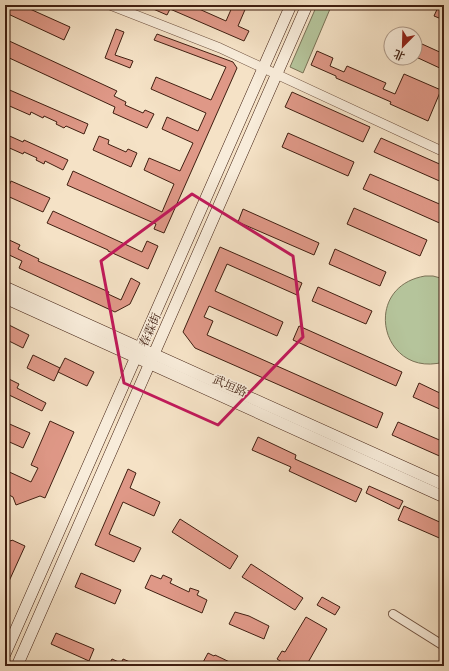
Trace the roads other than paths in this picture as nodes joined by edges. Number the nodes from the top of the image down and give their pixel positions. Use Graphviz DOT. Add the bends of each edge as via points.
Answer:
graph roads {
  1 [pos="110,5"];
  2 [pos="291,5"];
  3 [pos="307,5"];
  4 [pos="263,68"];
  5 [pos="277,74"];
  6 [pos="444,152"];
  7 [pos="5,287"];
  8 [pos="5,298"];
  9 [pos="138,353"];
  10 [pos="152,359"];
  11 [pos="444,485"];
  12 [pos="444,497"];
  13 [pos="393,614"];
  14 [pos="444,646"];
  15 [pos="5,654"];
  16 [pos="16,666"];
  1 -- 4 [label="street" via="220,48"];
  2 -- 4 [label="main road, 春霖街"];
  3 -- 5 [label="main road, 春霖街"];
  4 -- 5 [label="street"];
  4 -- 9 [label="main road, 春霖街"];
  5 -- 6 [label="street"];
  5 -- 10 [label="main road, 春霖街"];
  7 -- 9 [label="main road, 武垣路"];
  8 -- 9 [label="main road, 武垣路"];
  9 -- 10 [label="main road, 武垣路"];
  9 -- 15 [label="main road, 春霖街"];
  10 -- 11 [label="main road, 武垣路"];
  10 -- 12 [label="main road, 武垣路"];
  10 -- 16 [label="main road, 春霖街"];
  13 -- 14 [label="street"];
}
